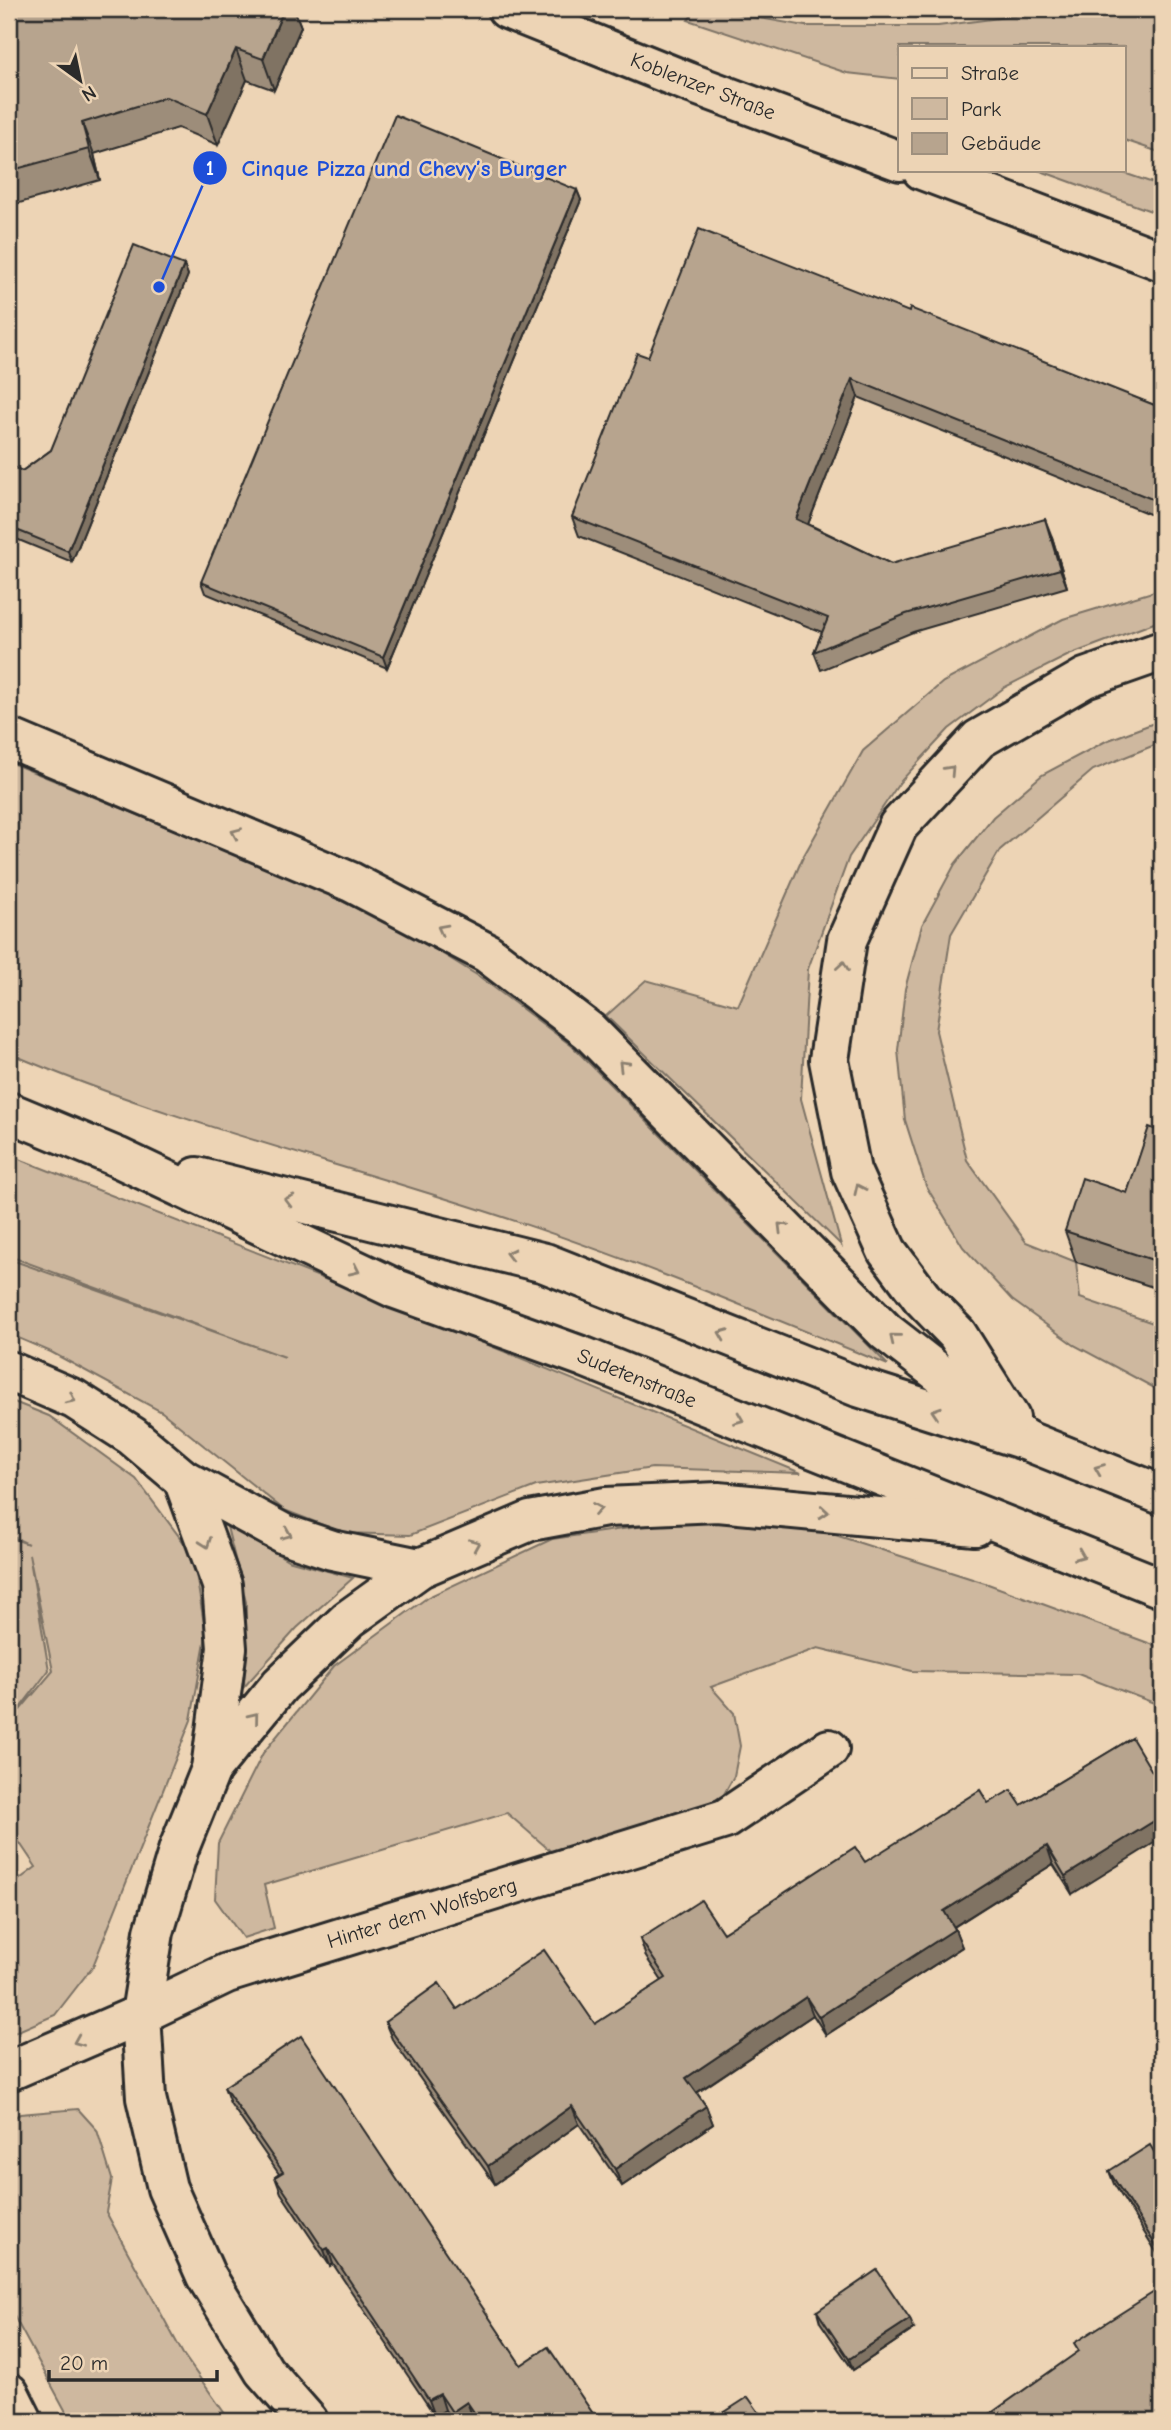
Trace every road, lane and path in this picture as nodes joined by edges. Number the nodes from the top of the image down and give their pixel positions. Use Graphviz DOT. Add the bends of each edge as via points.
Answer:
graph roads {
  1 [pos="507,9"];
  2 [pos="898,160"];
  3 [pos="927,172"];
  4 [pos="1162,261"];
  5 [pos="1162,650"];
  6 [pos="9,738"];
  7 [pos="9,1112"];
  8 [pos="117,1157"];
  9 [pos="9,1371"];
  10 [pos="1025,1440"];
  11 [pos="183,1479"];
  12 [pos="1162,1494"];
  13 [pos="1017,1530"];
  14 [pos="420,1568"];
  15 [pos="1162,1588"];
  16 [pos="829,1749"];
  17 [pos="211,1769"];
  18 [pos="141,2014"];
  19 [pos="9,2071"];
  20 [pos="9,2393"];
  21 [pos="23,2421"];
  22 [pos="309,2421"];
  1 -- 2 [label="main road, Koblenzer Straße"];
  3 -- 4 [label="main road"];
  10 -- 5 [label="main road, one-way" via="957,1334 922,1298 887,1251 850,1171 829,1060 847,940 898,825 979,739 1085,678"];
  10 -- 6 [label="main road, one-way" via="885,1331 589,1031 487,953 351,882"];
  7 -- 8 [label="main road, Sudetenstraße"];
  10 -- 8 [label="main road, Sudetenstraße, one-way" via="858,1387 545,1263"];
  8 -- 13 [label="main road, Sudetenstraße, one-way" via="396,1289 584,1357"];
  9 -- 11 [label="main road, one-way" via="74,1399 132,1436"];
  12 -- 10 [label="main road, Sudetenstraße, one-way"];
  11 -- 14 [label="main road, one-way" via="284,1534 332,1550"];
  11 -- 17 [label="main road, one-way" via="222,1585 227,1648"];
  14 -- 13 [label="main road, one-way" via="530,1521 606,1507 718,1502"];
  13 -- 15 [label="main road, Sudetenstraße, one-way"];
  17 -- 14 [label="main road, one-way" via="280,1685 349,1619"];
  16 -- 18 [label="main road, Hinter dem Wolfsberg" via="725,1819 227,1973"];
  17 -- 18 [label="main road" via="179,1847 154,1932"];
  18 -- 19 [label="main road, Hinter dem Wolfsberg, one-way"];
  18 -- 22 [label="main road" via="146,2098 167,2188 206,2276 264,2371"];
  20 -- 21 [label="main road"];
}
